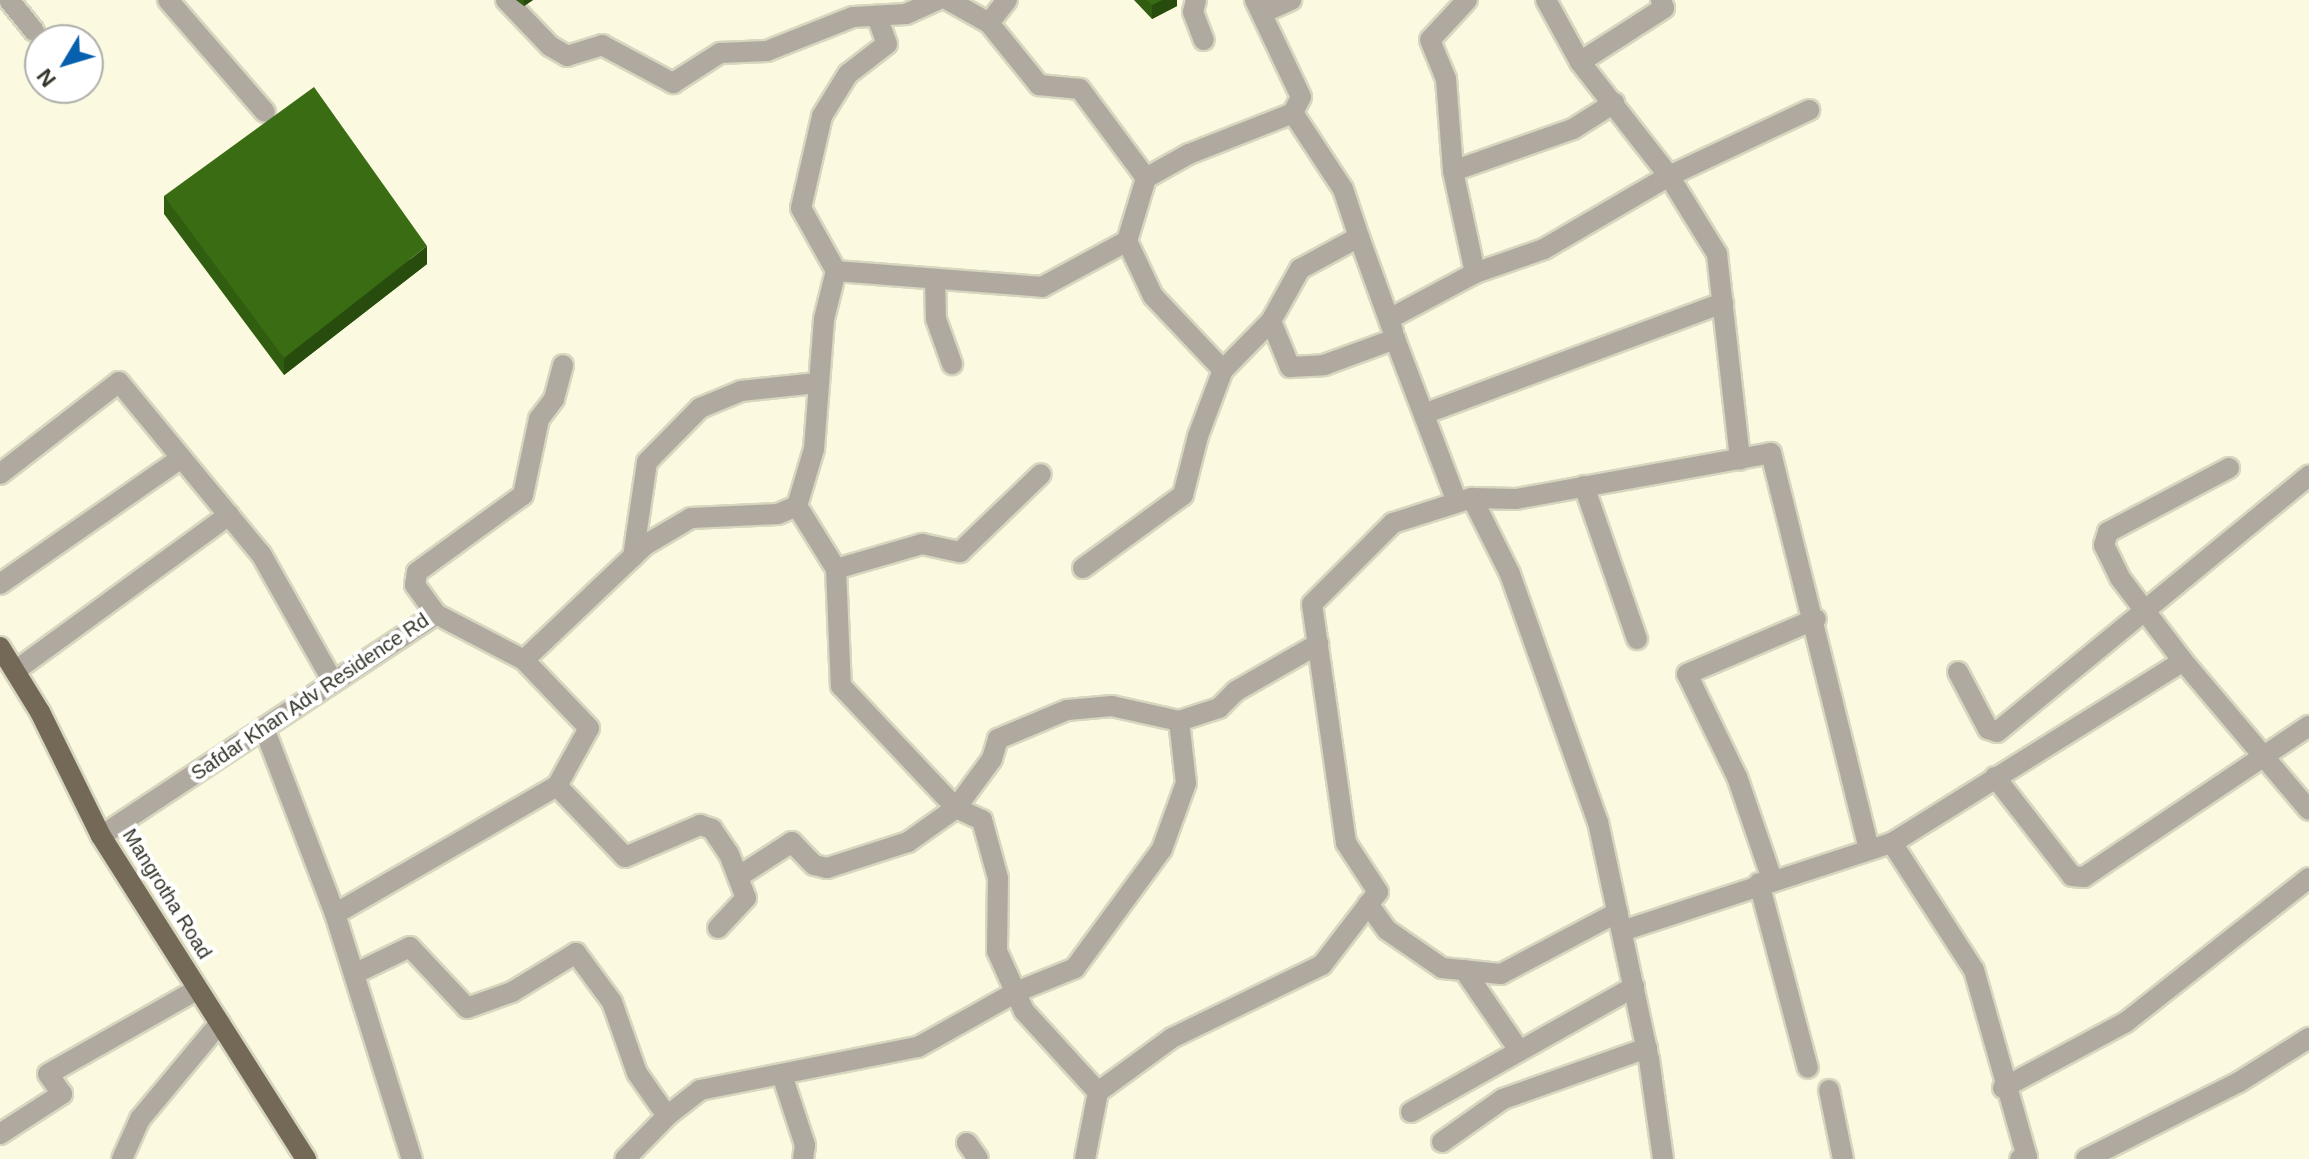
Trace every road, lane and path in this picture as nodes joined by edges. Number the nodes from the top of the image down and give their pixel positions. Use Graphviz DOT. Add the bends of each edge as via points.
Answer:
graph roads {
  1 [pos="9,0"];
  2 [pos="168,0"];
  3 [pos="506,0"];
  4 [pos="937,0"];
  5 [pos="948,0"];
  6 [pos="1007,0"];
  7 [pos="1196,0"];
  8 [pos="1291,0"];
  9 [pos="1467,0"];
  10 [pos="1546,0"];
  11 [pos="1661,0"];
  12 [pos="1259,7"];
  13 [pos="885,10"];
  14 [pos="989,23"];
  15 [pos="28,24"];
  16 [pos="1204,40"];
  17 [pos="1580,62"];
  18 [pos="1614,103"];
  19 [pos="1809,110"];
  20 [pos="265,112"];
  21 [pos="1293,113"];
  22 [pos="1453,171"];
  23 [pos="1669,176"];
  24 [pos="1146,178"];
  25 [pos="1359,237"];
  26 [pos="1127,241"];
  27 [pos="836,271"];
  28 [pos="1475,273"];
  29 [pos="935,279"];
  30 [pos="1723,303"];
  31 [pos="1271,321"];
  32 [pos="1392,329"];
  33 [pos="952,364"];
  34 [pos="563,365"];
  35 [pos="1223,370"];
  36 [pos="817,383"];
  37 [pos="1424,414"];
  38 [pos="181,458"];
  39 [pos="1740,460"];
  40 [pos="2229,468"];
  41 [pos="0,474"];
  42 [pos="1041,474"];
  43 [pos="2309,476"];
  44 [pos="1584,486"];
  45 [pos="1465,500"];
  46 [pos="797,506"];
  47 [pos="229,515"];
  48 [pos="633,557"];
  49 [pos="1083,568"];
  50 [pos="836,569"];
  51 [pos="0,584"];
  52 [pos="2145,611"];
  53 [pos="436,614"];
  54 [pos="1816,619"];
  55 [pos="1637,639"];
  56 [pos="1318,644"];
  57 [pos="0,647"];
  58 [pos="524,660"];
  59 [pos="2183,661"];
  60 [pos="15,671"];
  61 [pos="1958,672"];
  62 [pos="333,682"];
  63 [pos="1179,721"];
  64 [pos="2309,726"];
  65 [pos="264,728"];
  66 [pos="2264,757"];
  67 [pos="1995,777"];
  68 [pos="557,786"];
  69 [pos="956,808"];
  70 [pos="2309,810"];
  71 [pos="101,836"];
  72 [pos="1892,843"];
  73 [pos="1869,850"];
  74 [pos="738,877"];
  75 [pos="2309,878"];
  76 [pos="1766,881"];
  77 [pos="1368,904"];
  78 [pos="335,914"];
  79 [pos="1620,921"];
  80 [pos="718,928"];
  81 [pos="1464,970"];
  82 [pos="354,974"];
  83 [pos="1634,987"];
  84 [pos="198,989"];
  85 [pos="1016,992"];
  86 [pos="220,1023"];
  87 [pos="2309,1038"];
  88 [pos="1647,1048"];
  89 [pos="1518,1049"];
  90 [pos="1808,1068"];
  91 [pos="782,1075"];
  92 [pos="2003,1088"];
  93 [pos="1829,1090"];
  94 [pos="1098,1092"];
  95 [pos="1411,1112"];
  96 [pos="667,1116"];
  97 [pos="0,1134"];
  98 [pos="1442,1142"];
  99 [pos="2025,1158"];
  100 [pos="122,1159"];
  101 [pos="306,1159"];
  102 [pos="412,1159"];
  103 [pos="625,1159"];
  104 [pos="803,1159"];
  105 [pos="1085,1159"];
  106 [pos="1663,1159"];
  107 [pos="1843,1159"];
  108 [pos="2086,1159"];
  1 -- 15 [label="street"];
  2 -- 20 [label="street"];
  3 -- 13 [label="street" via="550,46 567,56 602,45 673,83 720,53 767,51"];
  4 -- 13 [label="street"];
  5 -- 14 [label="street"];
  6 -- 14 [label="street"];
  7 -- 16 [label="street" via="1193,12"];
  8 -- 12 [label="street"];
  9 -- 22 [label="street" via="1430,40 1446,79"];
  10 -- 17 [label="street"];
  11 -- 17 [label="street" via="1664,8"];
  12 -- 21 [label="street" via="1301,97"];
  13 -- 27 [label="street" via="887,44 848,74 822,116 801,208"];
  14 -- 24 [label="street" via="1039,85 1080,89"];
  17 -- 18 [label="street"];
  18 -- 22 [label="street" via="1573,129"];
  18 -- 23 [label="street"];
  19 -- 23 [label="street"];
  21 -- 24 [label="street" via="1189,154"];
  21 -- 25 [label="street" via="1343,189"];
  22 -- 28 [label="street"];
  23 -- 28 [label="street" via="1544,249"];
  23 -- 30 [label="street" via="1717,254"];
  24 -- 26 [label="street"];
  25 -- 31 [label="street" via="1300,269"];
  25 -- 32 [label="street"];
  26 -- 29 [label="street" via="1042,287"];
  26 -- 35 [label="street" via="1153,296"];
  27 -- 29 [label="street"];
  27 -- 36 [label="street"];
  28 -- 32 [label="street"];
  29 -- 33 [label="street" via="936,319"];
  30 -- 37 [label="street"];
  30 -- 39 [label="street"];
  31 -- 32 [label="street" via="1290,367 1324,365"];
  31 -- 35 [label="street"];
  32 -- 37 [label="street"];
  34 -- 53 [label="street" via="554,399 539,419 523,495 417,572 415,585"];
  35 -- 49 [label="street" via="1183,495"];
  36 -- 46 [label="street" via="814,449"];
  36 -- 48 [label="street" via="741,391 700,408 647,462"];
  37 -- 45 [label="street"];
  38 -- 41 [label="street" via="119,382"];
  38 -- 47 [label="street"];
  38 -- 51 [label="street"];
  39 -- 44 [label="street"];
  39 -- 54 [label="street" via="1771,453"];
  40 -- 52 [label="street" via="2105,537 2120,578"];
  42 -- 50 [label="street" via="960,552 922,544"];
  43 -- 52 [label="street"];
  44 -- 45 [label="street" via="1516,499"];
  44 -- 55 [label="street"];
  45 -- 56 [label="street" via="1393,523 1312,604"];
  45 -- 79 [label="street" via="1510,574 1598,822"];
  46 -- 48 [label="street" via="778,514 691,518"];
  46 -- 50 [label="street"];
  47 -- 60 [label="street"];
  47 -- 62 [label="street" via="261,554"];
  48 -- 58 [label="street"];
  50 -- 69 [label="street" via="841,686"];
  52 -- 59 [label="street"];
  52 -- 61 [label="street" via="1997,732 1988,729"];
  53 -- 58 [label="street, Safdar Khan Adv Residence Rd"];
  53 -- 62 [label="street, Safdar Khan Adv Residence Rd"];
  54 -- 73 [label="street"];
  54 -- 76 [label="street" via="1687,674 1737,777"];
  56 -- 63 [label="street" via="1236,691 1219,708"];
  56 -- 77 [label="street" via="1346,843 1378,892"];
  57 -- 60 [label="main road, Mangrotha Road"];
  58 -- 68 [label="street, Safdar Khan Adv Residence Rd" via="589,728"];
  59 -- 66 [label="street"];
  59 -- 67 [label="street"];
  60 -- 71 [label="main road, Mangrotha Road"];
  62 -- 65 [label="street, Safdar Khan Adv Residence Rd"];
  63 -- 69 [label="street" via="1112,706 1067,710 998,739 992,759"];
  63 -- 85 [label="street" via="1186,783 1162,849 1075,968"];
  64 -- 66 [label="street"];
  65 -- 71 [label="street, Safdar Khan Adv Residence Rd"];
  65 -- 78 [label="street"];
  66 -- 67 [label="street" via="2078,878"];
  66 -- 70 [label="street"];
  67 -- 72 [label="street"];
  68 -- 74 [label="street" via="619,854 630,857 707,825 729,854"];
  68 -- 78 [label="street"];
  69 -- 74 [label="street" via="908,842 821,868 792,842"];
  69 -- 85 [label="street" via="982,820 998,878 997,951"];
  71 -- 84 [label="main road, Mangrotha Road"];
  72 -- 73 [label="street"];
  72 -- 92 [label="street" via="1974,970"];
  73 -- 76 [label="street"];
  74 -- 80 [label="street" via="746,898"];
  75 -- 92 [label="street" via="2126,1022"];
  76 -- 79 [label="street"];
  76 -- 90 [label="street"];
  77 -- 81 [label="street" via="1398,938 1442,968"];
  77 -- 94 [label="street" via="1322,965 1172,1038"];
  78 -- 82 [label="street"];
  79 -- 81 [label="street" via="1501,974"];
  79 -- 83 [label="street"];
  81 -- 89 [label="street"];
  82 -- 96 [label="street" via="410,947 467,1008 512,992 576,953 612,1002 637,1073"];
  82 -- 102 [label="street"];
  83 -- 88 [label="street"];
  83 -- 89 [label="street"];
  84 -- 86 [label="main road, Mangrotha Road"];
  84 -- 97 [label="street" via="48,1074 62,1094"];
  85 -- 91 [label="street" via="918,1047"];
  85 -- 94 [label="street" via="1024,1011"];
  86 -- 100 [label="street" via="140,1119"];
  86 -- 101 [label="main road, Mangrotha Road"];
  87 -- 108 [label="street" via="2239,1082"];
  88 -- 98 [label="street" via="1503,1099"];
  88 -- 106 [label="street"];
  89 -- 95 [label="street"];
  91 -- 96 [label="street" via="700,1090"];
  91 -- 104 [label="street" via="802,1133"];
  92 -- 99 [label="street"];
  93 -- 107 [label="street"];
  94 -- 105 [label="street"];
  96 -- 103 [label="street"];
}
